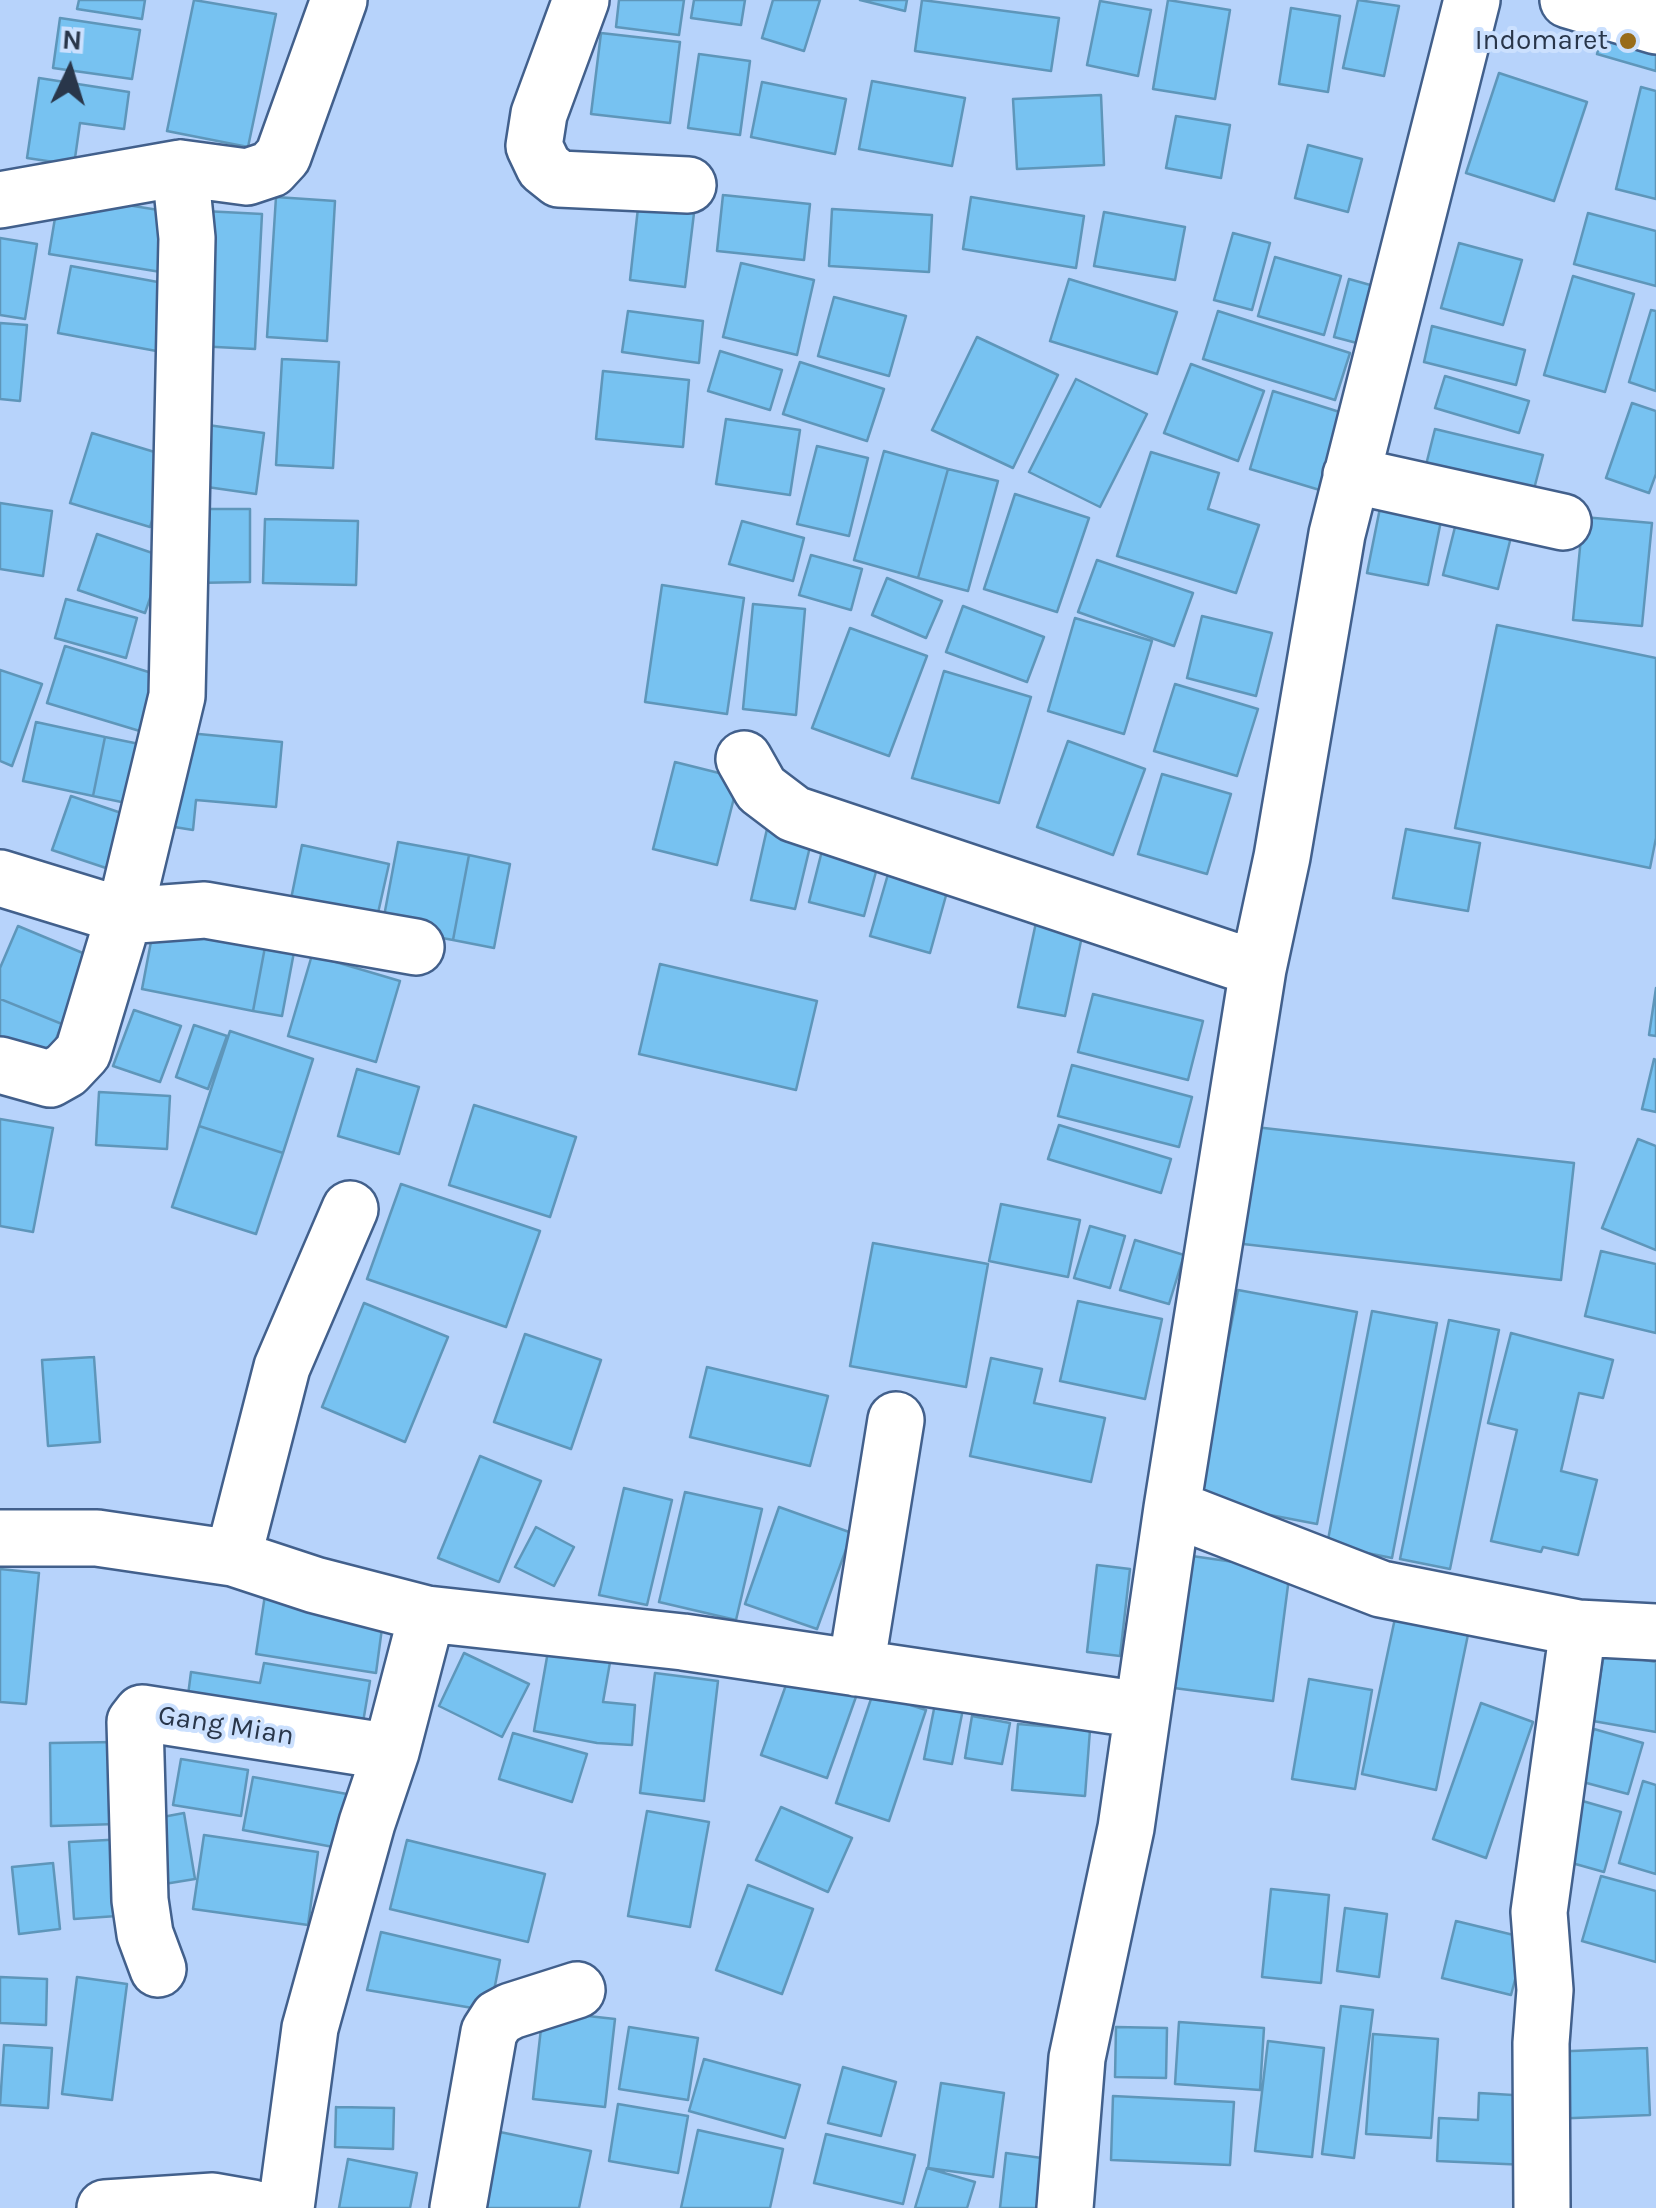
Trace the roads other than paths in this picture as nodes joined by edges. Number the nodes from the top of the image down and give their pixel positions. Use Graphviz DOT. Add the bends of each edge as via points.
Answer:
graph roads {
  1 [pos="338,0"];
  2 [pos="581,0"];
  3 [pos="1472,0"];
  4 [pos="1568,0"];
  5 [pos="1656,26"];
  6 [pos="180,168"];
  7 [pos="688,186"];
  8 [pos="0,200"];
  9 [pos="1352,475"];
  10 [pos="1563,522"];
  11 [pos="744,759"];
  12 [pos="0,878"];
  13 [pos="124,916"];
  14 [pos="416,947"];
  15 [pos="1258,969"];
  16 [pos="0,1066"];
  17 [pos="350,1208"];
  18 [pos="896,1420"];
  19 [pos="1172,1508"];
  20 [pos="0,1538"];
  21 [pos="233,1558"];
  22 [pos="426,1614"];
  23 [pos="1578,1628"];
  24 [pos="1656,1632"];
  25 [pos="856,1668"];
  26 [pos="1141,1710"];
  27 [pos="391,1752"];
  28 [pos="158,1969"];
  29 [pos="578,1990"];
  30 [pos="106,2208"];
  31 [pos="252,2208"];
  32 [pos="286,2208"];
  33 [pos="458,2208"];
  34 [pos="1065,2208"];
  35 [pos="1542,2208"];
  1 -- 6 [label="street" via="282,156 271,169 247,177"];
  2 -- 7 [label="street" via="539,114 534,146 544,167 559,179"];
  3 -- 9 [label="street"];
  4 -- 5 [label="street"];
  6 -- 8 [label="street"];
  6 -- 13 [label="street" via="187,238 177,696"];
  9 -- 10 [label="street"];
  9 -- 15 [label="street"];
  11 -- 15 [label="street" via="762,789 794,814"];
  12 -- 13 [label="street"];
  13 -- 14 [label="street" via="205,910"];
  13 -- 16 [label="street" via="83,1052 50,1079"];
  15 -- 19 [label="street"];
  17 -- 21 [label="street" via="282,1367"];
  18 -- 25 [label="street"];
  19 -- 23 [label="street" via="1381,1589"];
  19 -- 26 [label="street"];
  20 -- 21 [label="street" via="97,1538"];
  21 -- 22 [label="street"];
  22 -- 25 [label="street"];
  22 -- 27 [label="street"];
  23 -- 24 [label="street"];
  23 -- 35 [label="street" via="1539,1912"];
  25 -- 26 [label="street"];
  26 -- 34 [label="street" via="1126,1828 1078,2058"];
  27 -- 28 [label="street, Gang Mian" via="142,1713 134,1722 140,1900"];
  27 -- 32 [label="street" via="310,2028"];
  29 -- 33 [label="street" via="511,2010 489,2032"];
  30 -- 31 [label="street" via="213,2201"];
}
